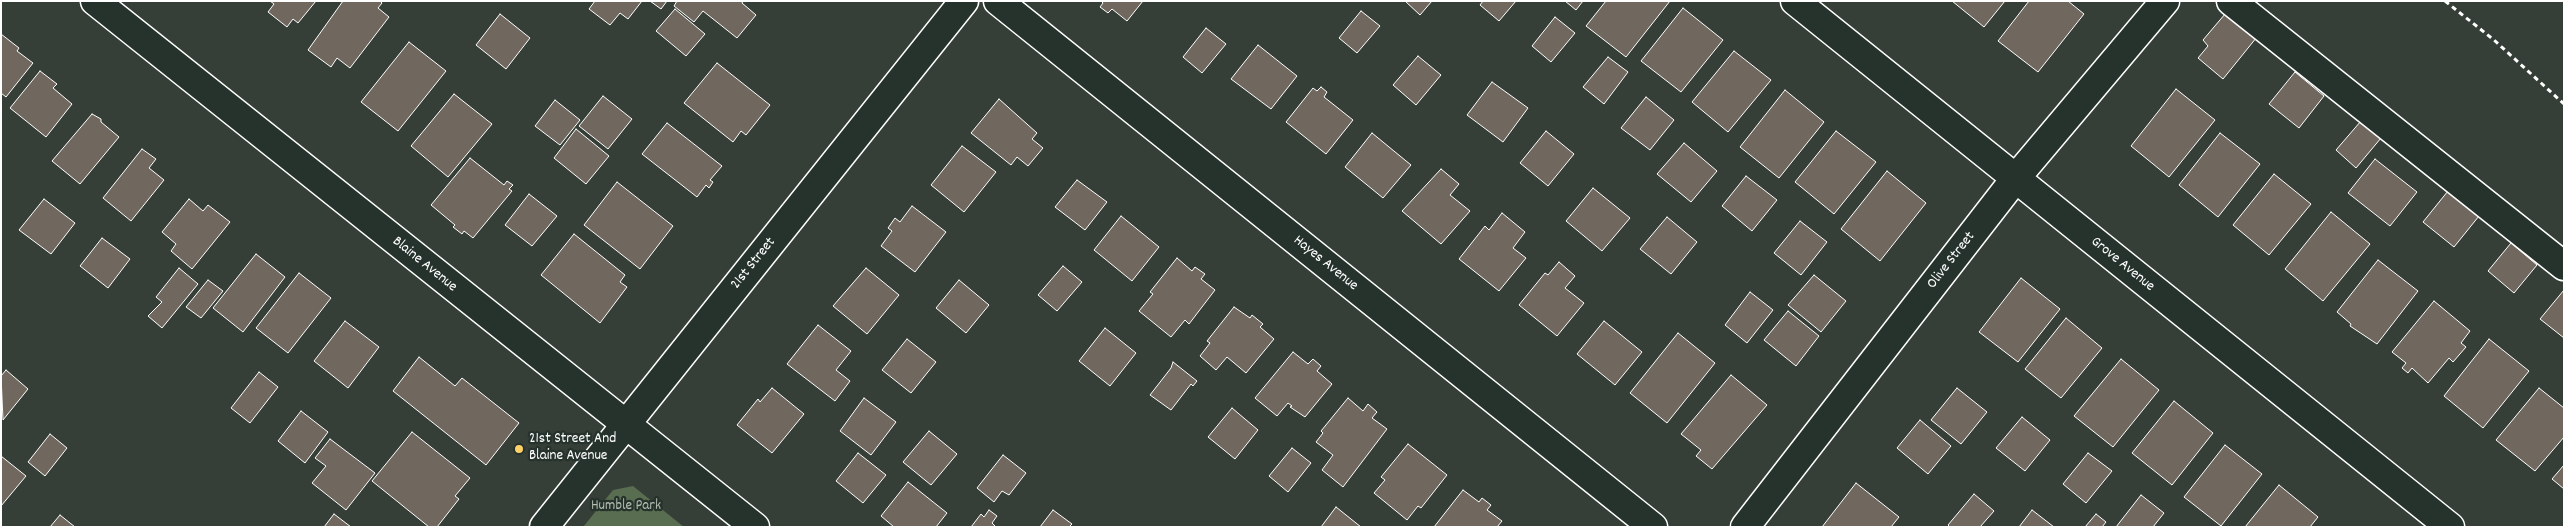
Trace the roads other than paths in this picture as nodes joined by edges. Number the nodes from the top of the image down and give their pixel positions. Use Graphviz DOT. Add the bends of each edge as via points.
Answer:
graph roads {
  1 [pos="95,1"];
  2 [pos="964,1"];
  3 [pos="998,1"];
  4 [pos="1795,1"];
  5 [pos="2165,1"];
  6 [pos="2232,1"];
  7 [pos="2015,179"];
  8 [pos="2564,266"];
  9 [pos="625,426"];
  10 [pos="544,527"];
  11 [pos="754,527"];
  12 [pos="1653,527"];
  13 [pos="1746,527"];
  14 [pos="2450,527"];
  1 -- 9 [label="street, Blaine Avenue"];
  2 -- 9 [label="street, 21st Street"];
  3 -- 12 [label="street, Hayes Avenue"];
  4 -- 7 [label="street, Grove Avenue"];
  5 -- 7 [label="street, Olive Street"];
  6 -- 8 [label="street"];
  7 -- 13 [label="street, Olive Street"];
  7 -- 14 [label="street, Grove Avenue"];
  9 -- 10 [label="street, 21st Street"];
  9 -- 11 [label="street, Blaine Avenue" via="637,432"];
}
